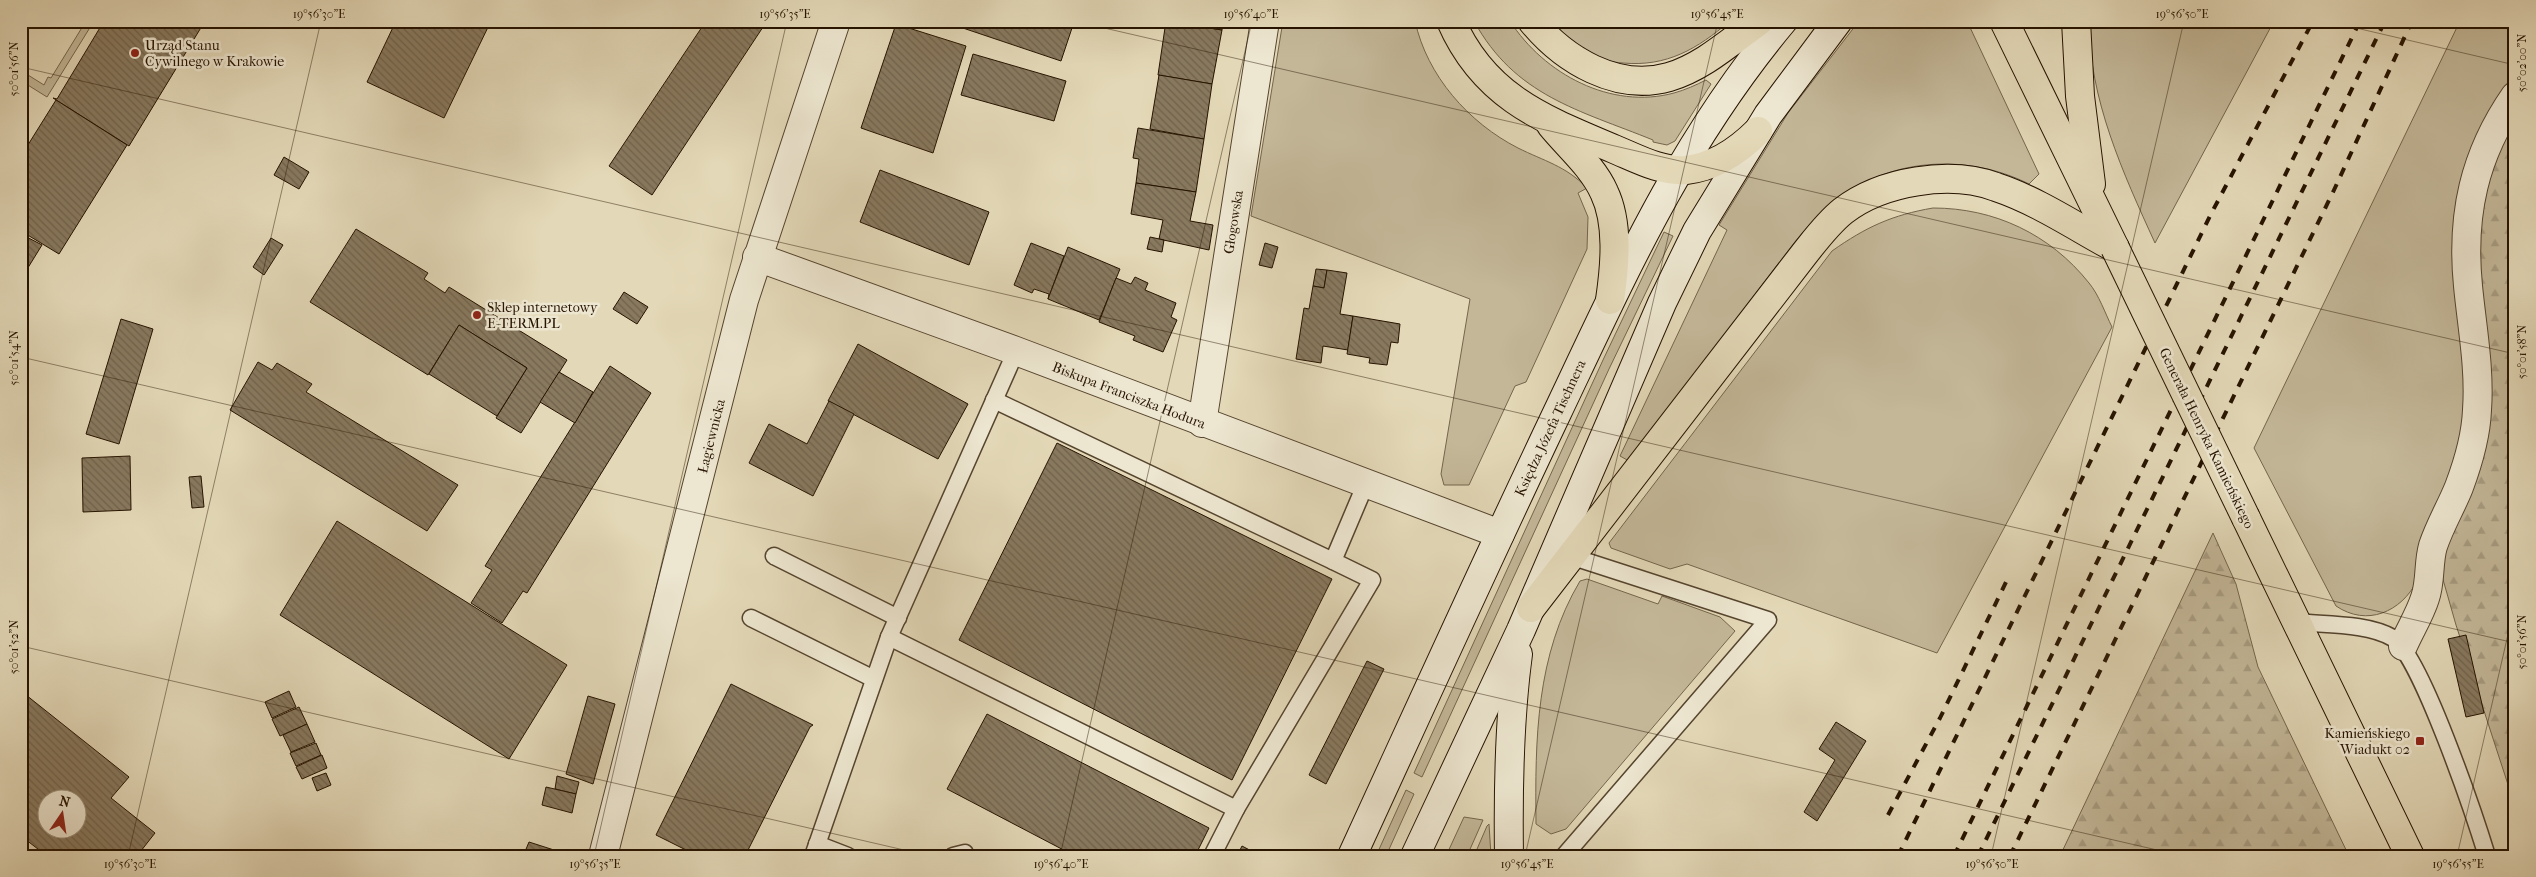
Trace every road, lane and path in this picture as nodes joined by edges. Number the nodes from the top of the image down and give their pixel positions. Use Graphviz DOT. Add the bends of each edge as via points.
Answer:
graph roads {
  1 [pos="836,21"];
  2 [pos="1265,21"];
  3 [pos="1451,21"];
  4 [pos="1532,21"];
  5 [pos="1759,21"];
  6 [pos="1783,21"];
  7 [pos="1838,21"];
  8 [pos="2004,21"];
  9 [pos="2076,21"];
  10 [pos="2515,96"];
  11 [pos="1546,120"];
  12 [pos="1758,131"];
  13 [pos="1677,170"];
  14 [pos="2094,206"];
  15 [pos="2115,248"];
  16 [pos="757,257"];
  17 [pos="1610,300"];
  18 [pos="1016,351"];
  19 [pos="994,400"];
  20 [pos="1202,423"];
  21 [pos="1366,483"];
  22 [pos="1500,534"];
  23 [pos="774,556"];
  24 [pos="1570,556"];
  25 [pos="1333,561"];
  26 [pos="752,618"];
  27 [pos="898,618"];
  28 [pos="1526,619"];
  29 [pos="2296,622"];
  30 [pos="889,638"];
  31 [pos="2403,646"];
  32 [pos="874,679"];
  33 [pos="1236,809"];
  34 [pos="815,850"];
  35 [pos="603,856"];
  36 [pos="848,856"];
  37 [pos="1212,856"];
  38 [pos="1352,856"];
  39 [pos="1415,856"];
  40 [pos="1509,856"];
  41 [pos="1564,856"];
  42 [pos="2410,856"];
  43 [pos="2487,856"];
  1 -- 16 [label="street, Łagiewnicka"];
  2 -- 20 [label="street, Głogowska"];
  3 -- 11 [label="main road" via="1473,60 1514,100"];
  4 -- 5 [label="main road" via="1556,47 1584,66 1622,78 1642,80 1670,76 1695,65"];
  6 -- 13 [label="street, Księdza Józefa Tischnera" via="1726,95"];
  7 -- 12 [label="street"];
  8 -- 14 [label="main road, Generała Henryka Kamieńskiego"];
  9 -- 14 [label="main road" via="2080,96"];
  10 -- 31 [label="street" via="2482,154 2469,214 2466,255 2477,366 2475,430 2458,488 2432,549 2425,598"];
  11 -- 13 [label="main road" via="1641,160"];
  11 -- 17 [label="main road" via="1597,180 1608,203 1614,250"];
  12 -- 13 [label="main road" via="1738,149 1718,160 1696,168"];
  12 -- 28 [label="street" via="1697,231 1662,303"];
  13 -- 17 [label="street, Księdza Józefa Tischnera"];
  14 -- 15 [label="main road, Generała Henryka Kamieńskiego"];
  15 -- 24 [label="main road" via="2033,202 1995,186 1965,179 1936,179 1890,188 1844,210 1826,227"];
  15 -- 29 [label="main road, Generała Henryka Kamieńskiego, bridge"];
  16 -- 18 [label="street, Biskupa Franciszka Hodura"];
  16 -- 35 [label="street, Łagiewnicka"];
  17 -- 22 [label="street, Księdza Józefa Tischnera"];
  18 -- 19 [label="lane"];
  18 -- 20 [label="street, Biskupa Franciszka Hodura"];
  19 -- 25 [label="lane"];
  19 -- 27 [label="lane"];
  20 -- 21 [label="street, Biskupa Franciszka Hodura"];
  21 -- 22 [label="street, Biskupa Franciszka Hodura"];
  21 -- 25 [label="lane"];
  22 -- 38 [label="street, Księdza Józefa Tischnera"];
  23 -- 27 [label="lane"];
  24 -- 28 [label="main road"];
  24 -- 41 [label="lane" via="1768,620"];
  25 -- 33 [label="lane" via="1372,580"];
  26 -- 32 [label="lane"];
  27 -- 30 [label="lane"];
  28 -- 39 [label="street"];
  28 -- 40 [label="street" via="1514,682"];
  29 -- 31 [label="lane" via="2365,628 2383,633"];
  29 -- 42 [label="main road, Generała Henryka Kamieńskiego"];
  30 -- 32 [label="lane"];
  30 -- 33 [label="lane"];
  31 -- 43 [label="lane" via="2440,726"];
  32 -- 34 [label="lane"];
  33 -- 37 [label="lane"];
  34 -- 36 [label="lane"];
}
